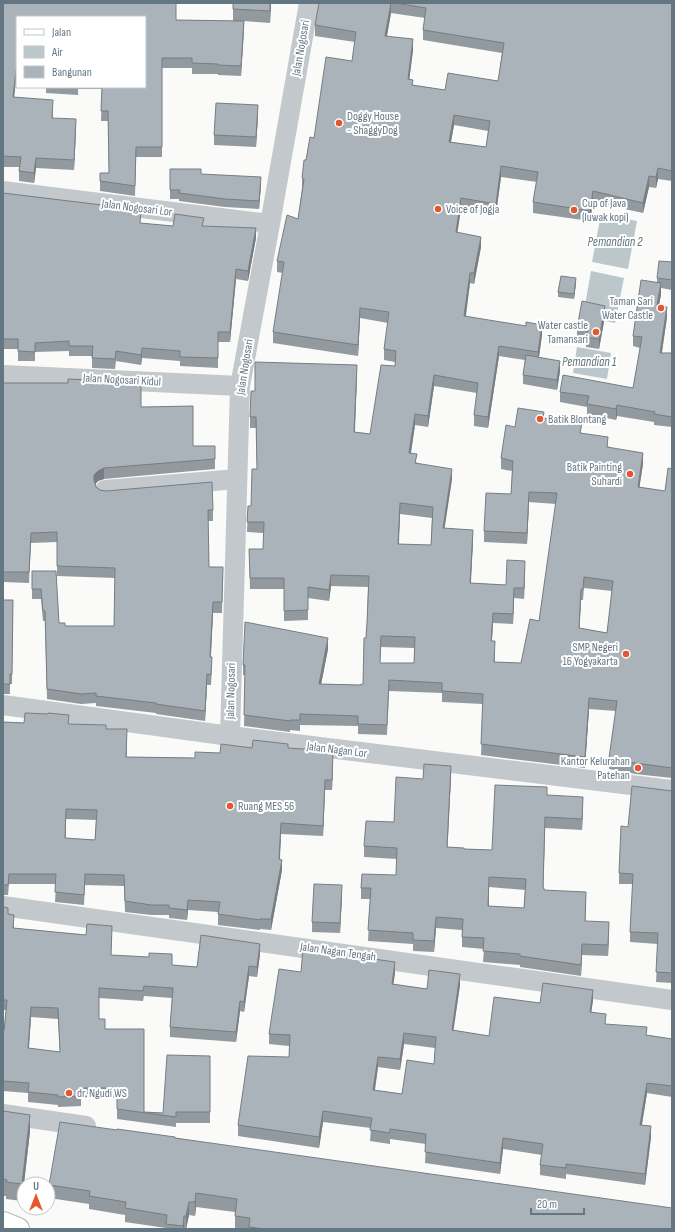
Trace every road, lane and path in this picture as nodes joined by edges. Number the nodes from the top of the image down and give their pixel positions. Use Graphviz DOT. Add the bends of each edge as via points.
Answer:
graph roads {
  1 [pos="309,3"];
  2 [pos="3,192"];
  3 [pos="270,224"];
  4 [pos="3,375"];
  5 [pos="240,386"];
  6 [pos="237,479"];
  7 [pos="105,490"];
  8 [pos="3,705"];
  9 [pos="230,736"];
  10 [pos="672,790"];
  11 [pos="3,906"];
  12 [pos="672,1000"];
  13 [pos="3,1114"];
  14 [pos="105,1129"];
  15 [pos="3,1223"];
  16 [pos="18,1229"];
  1 -- 3 [label="street, Jalan Nogosari"];
  2 -- 3 [label="street, Jalan Nogosari Lor"];
  3 -- 5 [label="street, Jalan Nogosari"];
  4 -- 5 [label="street, Jalan Nogosari Kidul"];
  5 -- 6 [label="street, Jalan Nogosari"];
  6 -- 7 [label="street"];
  6 -- 9 [label="street, Jalan Nogosari"];
  8 -- 9 [label="street, Jalan Nagan Lor"];
  9 -- 10 [label="street, Jalan Nagan Lor"];
  11 -- 12 [label="street, Jalan Nagan Tengah"];
  13 -- 14 [label="street"];
  15 -- 16 [label="main road"];
}
